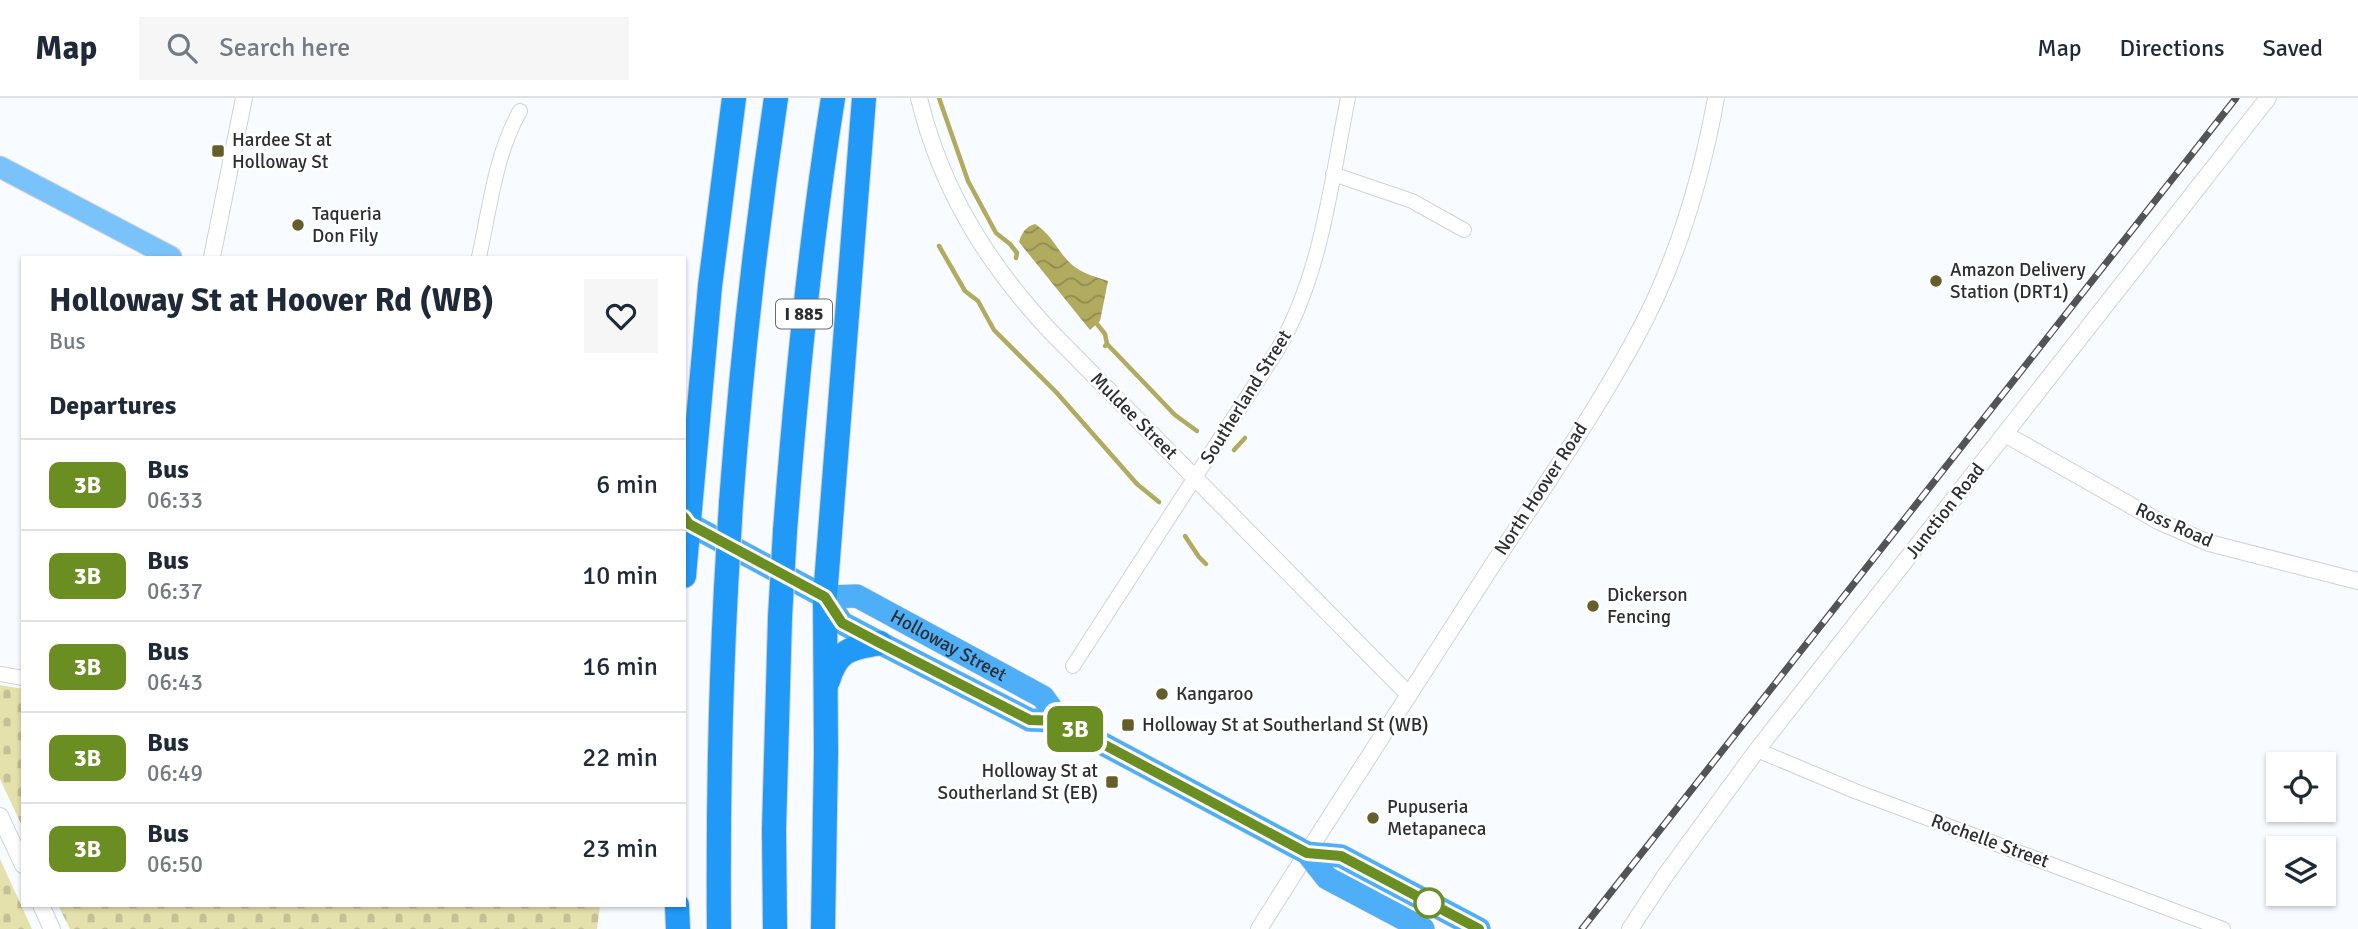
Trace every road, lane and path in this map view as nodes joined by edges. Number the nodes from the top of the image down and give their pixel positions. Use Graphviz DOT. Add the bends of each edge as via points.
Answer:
graph roads {
  1 [pos="244,98"];
  2 [pos="734,98"];
  3 [pos="776,98"];
  4 [pos="833,98"];
  5 [pos="864,98"];
  6 [pos="919,98"];
  7 [pos="1348,98"];
  8 [pos="1717,98"];
  9 [pos="2268,98"];
  10 [pos="520,111"];
  11 [pos="0,167"];
  12 [pos="1333,174"];
  13 [pos="1464,230"];
  14 [pos="169,256"];
  15 [pos="212,256"];
  16 [pos="479,256"];
  17 [pos="2005,434"];
  18 [pos="690,451"];
  19 [pos="1195,478"];
  20 [pos="686,522"];
  21 [pos="2358,581"];
  22 [pos="825,597"];
  23 [pos="880,643"];
  24 [pos="1073,666"];
  25 [pos="0,674"];
  26 [pos="21,678"];
  27 [pos="827,685"];
  28 [pos="1409,695"];
  29 [pos="1060,721"];
  30 [pos="1757,750"];
  31 [pos="0,816"];
  32 [pos="1307,853"];
  33 [pos="21,861"];
  34 [pos="42,907"];
  35 [pos="663,907"];
  36 [pos="677,907"];
  37 [pos="52,929"];
  38 [pos="662,929"];
  39 [pos="678,929"];
  40 [pos="719,929"];
  41 [pos="775,929"];
  42 [pos="823,929"];
  43 [pos="1259,929"];
  44 [pos="1423,929"];
  45 [pos="1479,929"];
  46 [pos="1630,929"];
  47 [pos="2223,929"];
  1 -- 15 [label="street"];
  2 -- 18 [label="highway"];
  3 -- 40 [label="highway, I 885, bridge" via="743,358 731,503 721,695"];
  4 -- 41 [label="highway, I 885, bridge" via="794,402 780,617"];
  5 -- 22 [label="highway"];
  6 -- 19 [label="street, Muldee Street" via="953,196 996,267 1031,311"];
  7 -- 12 [label="street, Southerland Street"];
  8 -- 28 [label="street, North Hoover Road" via="1696,184 1643,323"];
  9 -- 17 [label="street, Junction Road"];
  10 -- 16 [label="street" via="502,153"];
  11 -- 14 [label="main road"];
  12 -- 13 [label="street" via="1412,201"];
  12 -- 19 [label="street, Southerland Street" via="1313,267 1296,315"];
  17 -- 21 [label="street, Ross Road" via="2148,515 2209,543"];
  17 -- 30 [label="street, Junction Road"];
  18 -- 20 [label="highway"];
  19 -- 24 [label="street, Southerland Street"];
  19 -- 28 [label="street, Muldee Street"];
  20 -- 22 [label="highway, Holloway Street"];
  22 -- 23 [label="highway, Holloway Street" via="842,623"];
  22 -- 27 [label="highway"];
  22 -- 29 [label="highway, Holloway Street" via="857,596 1043,697"];
  23 -- 27 [label="highway" via="839,656"];
  23 -- 29 [label="highway, Holloway Street" via="1030,720"];
  25 -- 26 [label="street"];
  27 -- 42 [label="highway"];
  28 -- 32 [label="street, North Hoover Road"];
  29 -- 32 [label="highway, Holloway Street"];
  30 -- 46 [label="street, Junction Road"];
  30 -- 47 [label="street, Rochelle Street"];
  31 -- 33 [label="street"];
  32 -- 43 [label="street, North Hoover Road"];
  32 -- 44 [label="highway, Holloway Street" via="1327,878"];
  32 -- 45 [label="highway, Holloway Street" via="1341,856"];
  34 -- 37 [label="street"];
  35 -- 38 [label="highway"];
  36 -- 39 [label="highway"];
}
